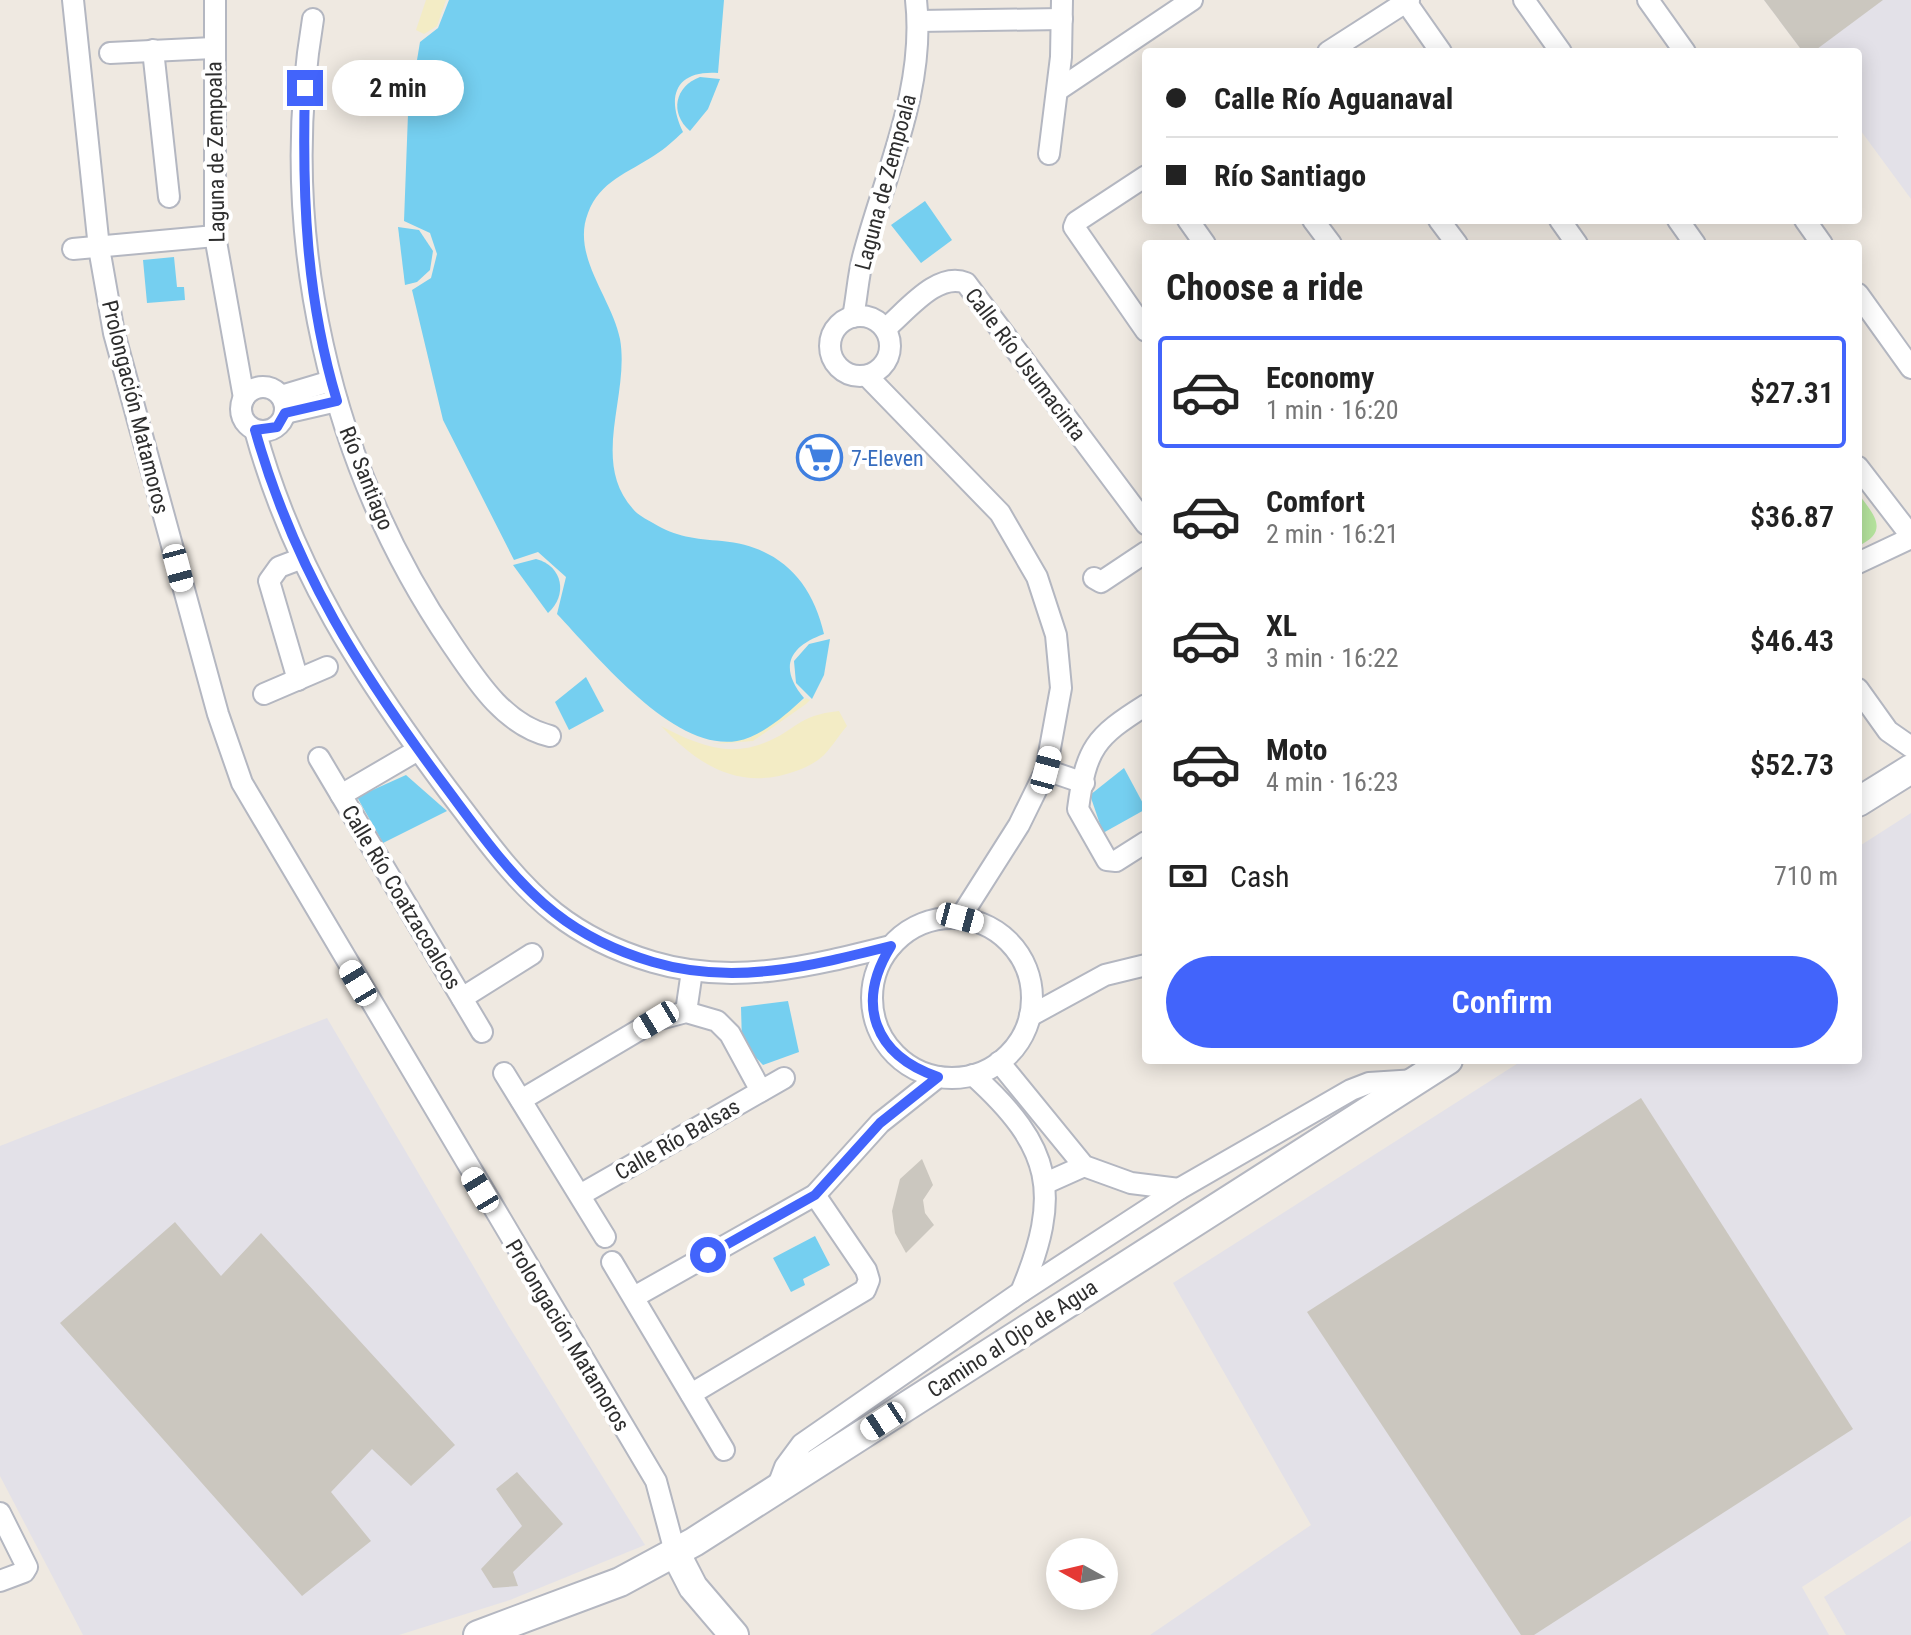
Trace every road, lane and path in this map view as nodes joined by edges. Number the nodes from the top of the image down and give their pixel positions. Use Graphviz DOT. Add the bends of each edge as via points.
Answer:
graph roads {
  1 [pos="73,0"];
  2 [pos="215,0"];
  3 [pos="1192,0"];
  4 [pos="1524,0"];
  5 [pos="1648,0"];
  6 [pos="1407,1"];
  7 [pos="917,10"];
  8 [pos="1062,10"];
  9 [pos="313,19"];
  10 [pos="213,48"];
  11 [pos="1334,48"];
  12 [pos="1438,48"];
  13 [pos="1558,48"];
  14 [pos="1682,48"];
  15 [pos="153,50"];
  16 [pos="110,53"];
  17 [pos="1058,90"];
  18 [pos="1049,154"];
  19 [pos="1142,179"];
  20 [pos="169,197"];
  21 [pos="215,236"];
  22 [pos="99,248"];
  23 [pos="73,249"];
  24 [pos="1862,300"];
  25 [pos="853,317"];
  26 [pos="1142,325"];
  27 [pos="885,329"];
  28 [pos="1911,368"];
  29 [pos="867,376"];
  30 [pos="334,391"];
  31 [pos="244,398"];
  32 [pos="283,405"];
  33 [pos="255,430"];
  34 [pos="1862,472"];
  35 [pos="1142,519"];
  36 [pos="1911,537"];
  37 [pos="1142,555"];
  38 [pos="300,559"];
  39 [pos="1862,561"];
  40 [pos="1094,578"];
  41 [pos="327,667"];
  42 [pos="298,680"];
  43 [pos="264,694"];
  44 [pos="1862,695"];
  45 [pos="1142,708"];
  46 [pos="550,736"];
  47 [pos="1911,747"];
  48 [pos="418,750"];
  49 [pos="319,758"];
  50 [pos="1911,769"];
  51 [pos="1046,770"];
  52 [pos="1084,783"];
  53 [pos="341,795"];
  54 [pos="1862,796"];
  55 [pos="1142,845"];
  56 [pos="960,918"];
  57 [pos="891,946"];
  58 [pos="532,954"];
  59 [pos="1142,966"];
  60 [pos="692,971"];
  61 [pos="462,998"];
  62 [pos="686,1012"];
  63 [pos="1030,1016"];
  64 [pos="482,1032"];
  65 [pos="999,1062"];
  66 [pos="1442,1064"];
  67 [pos="504,1073"];
  68 [pos="973,1075"];
  69 [pos="938,1077"];
  70 [pos="784,1078"];
  71 [pos="1416,1080"];
  72 [pos="761,1091"];
  73 [pos="521,1100"];
  74 [pos="1084,1166"];
  75 [pos="1046,1183"];
  76 [pos="1179,1189"];
  77 [pos="580,1195"];
  78 [pos="815,1195"];
  79 [pos="605,1237"];
  80 [pos="612,1262"];
  81 [pos="1021,1292"];
  82 [pos="634,1297"];
  83 [pos="691,1394"];
  84 [pos="724,1450"];
  85 [pos="776,1491"];
  86 [pos="0,1513"];
  87 [pos="675,1552"];
  88 [pos="0,1581"];
  89 [pos="478,1635"];
  90 [pos="734,1635"];
  1 -- 22 [label="street, Prolongación Matamoros"];
  2 -- 10 [label="street, Laguna de Zempoala"];
  3 -- 17 [label="street"];
  4 -- 13 [label="street"];
  5 -- 14 [label="street"];
  6 -- 11 [label="street"];
  6 -- 12 [label="street"];
  7 -- 8 [label="street"];
  7 -- 25 [label="street, Laguna de Zempoala" via="902,129 863,256"];
  8 -- 17 [label="street"];
  9 -- 30 [label="street, Río Santiago" via="306,61 303,180 312,298"];
  10 -- 15 [label="street"];
  10 -- 21 [label="street, Laguna de Zempoala"];
  15 -- 16 [label="street"];
  15 -- 20 [label="street"];
  17 -- 18 [label="street"];
  19 -- 26 [label="street" via="1074,227"];
  21 -- 22 [label="street"];
  21 -- 31 [label="street, Laguna de Zempoala"];
  22 -- 23 [label="street"];
  22 -- 87 [label="street, Prolongación Matamoros" via="114,333 218,714 242,783 656,1481"];
  24 -- 28 [label="street"];
  25 -- 27 [label="street" via="871,318"];
  25 -- 29 [label="street" via="837,327 831,354 841,370"];
  27 -- 29 [label="street" via="887,361"];
  27 -- 35 [label="street, Calle Río Usumacinta" via="938,284 966,283"];
  29 -- 51 [label="street" via="1000,513 1037,577 1056,635 1060,676"];
  30 -- 32 [label="street"];
  30 -- 46 [label="street, Río Santiago" via="379,513 436,620 494,700 518,724"];
  31 -- 32 [label="street" via="262,387"];
  31 -- 33 [label="street" via="241,413"];
  32 -- 33 [label="street" via="277,427"];
  33 -- 38 [label="street"];
  34 -- 36 [label="street"];
  36 -- 39 [label="street"];
  37 -- 40 [label="street" via="1101,582"];
  38 -- 42 [label="street" via="274,570 269,581"];
  38 -- 48 [label="street" via="363,671"];
  41 -- 42 [label="street"];
  42 -- 43 [label="street"];
  44 -- 47 [label="street" via="1888,731"];
  45 -- 52 [label="street" via="1094,745"];
  48 -- 53 [label="street, Calle Río Coatzacoalcos"];
  48 -- 60 [label="street" via="494,849 556,914 619,951"];
  49 -- 53 [label="street, Calle Río Coatzacoalcos"];
  50 -- 54 [label="street"];
  51 -- 52 [label="street"];
  51 -- 56 [label="street" via="1019,825"];
  52 -- 55 [label="street" via="1078,809 1107,860 1116,861"];
  53 -- 61 [label="street, Calle Río Coatzacoalcos"];
  56 -- 57 [label="street" via="934,919 910,929"];
  56 -- 63 [label="street" via="986,925 1008,941 1024,963 1031,989"];
  57 -- 60 [label="street" via="761,973"];
  57 -- 69 [label="street" via="872,990 881,1037 896,1056"];
  58 -- 61 [label="street, Calle Río Coatzacoalcos"];
  59 -- 63 [label="street" via="1105,975"];
  60 -- 62 [label="street"];
  61 -- 64 [label="street, Calle Río Coatzacoalcos"];
  62 -- 72 [label="street, Calle Río Balsas" via="717,1021 730,1034"];
  62 -- 73 [label="street" via="656,1020"];
  63 -- 65 [label="street" via="1019,1042"];
  65 -- 68 [label="street"];
  65 -- 74 [label="street"];
  66 -- 71 [label="street, Camino al Ojo de Agua"];
  67 -- 73 [label="street"];
  68 -- 69 [label="street"];
  68 -- 75 [label="street" via="1021,1125"];
  69 -- 78 [label="street" via="880,1123"];
  70 -- 72 [label="street"];
  71 -- 76 [label="street" via="1369,1083 1351,1090"];
  71 -- 85 [label="street, Camino al Ojo de Agua"];
  72 -- 77 [label="street, Calle Río Balsas"];
  73 -- 77 [label="street"];
  74 -- 75 [label="street"];
  74 -- 76 [label="street" via="1131,1183"];
  75 -- 81 [label="street" via="1042,1233"];
  76 -- 81 [label="street"];
  77 -- 79 [label="street"];
  78 -- 82 [label="street"];
  78 -- 83 [label="street" via="866,1270 865,1290"];
  80 -- 82 [label="street"];
  81 -- 85 [label="street" via="802,1444"];
  82 -- 83 [label="street"];
  83 -- 84 [label="street"];
  85 -- 87 [label="street, Camino al Ojo de Agua"];
  86 -- 88 [label="street" via="27,1567"];
  87 -- 89 [label="street, Camino al Ojo de Agua" via="574,1602"];
  87 -- 90 [label="street" via="693,1587"];
}
